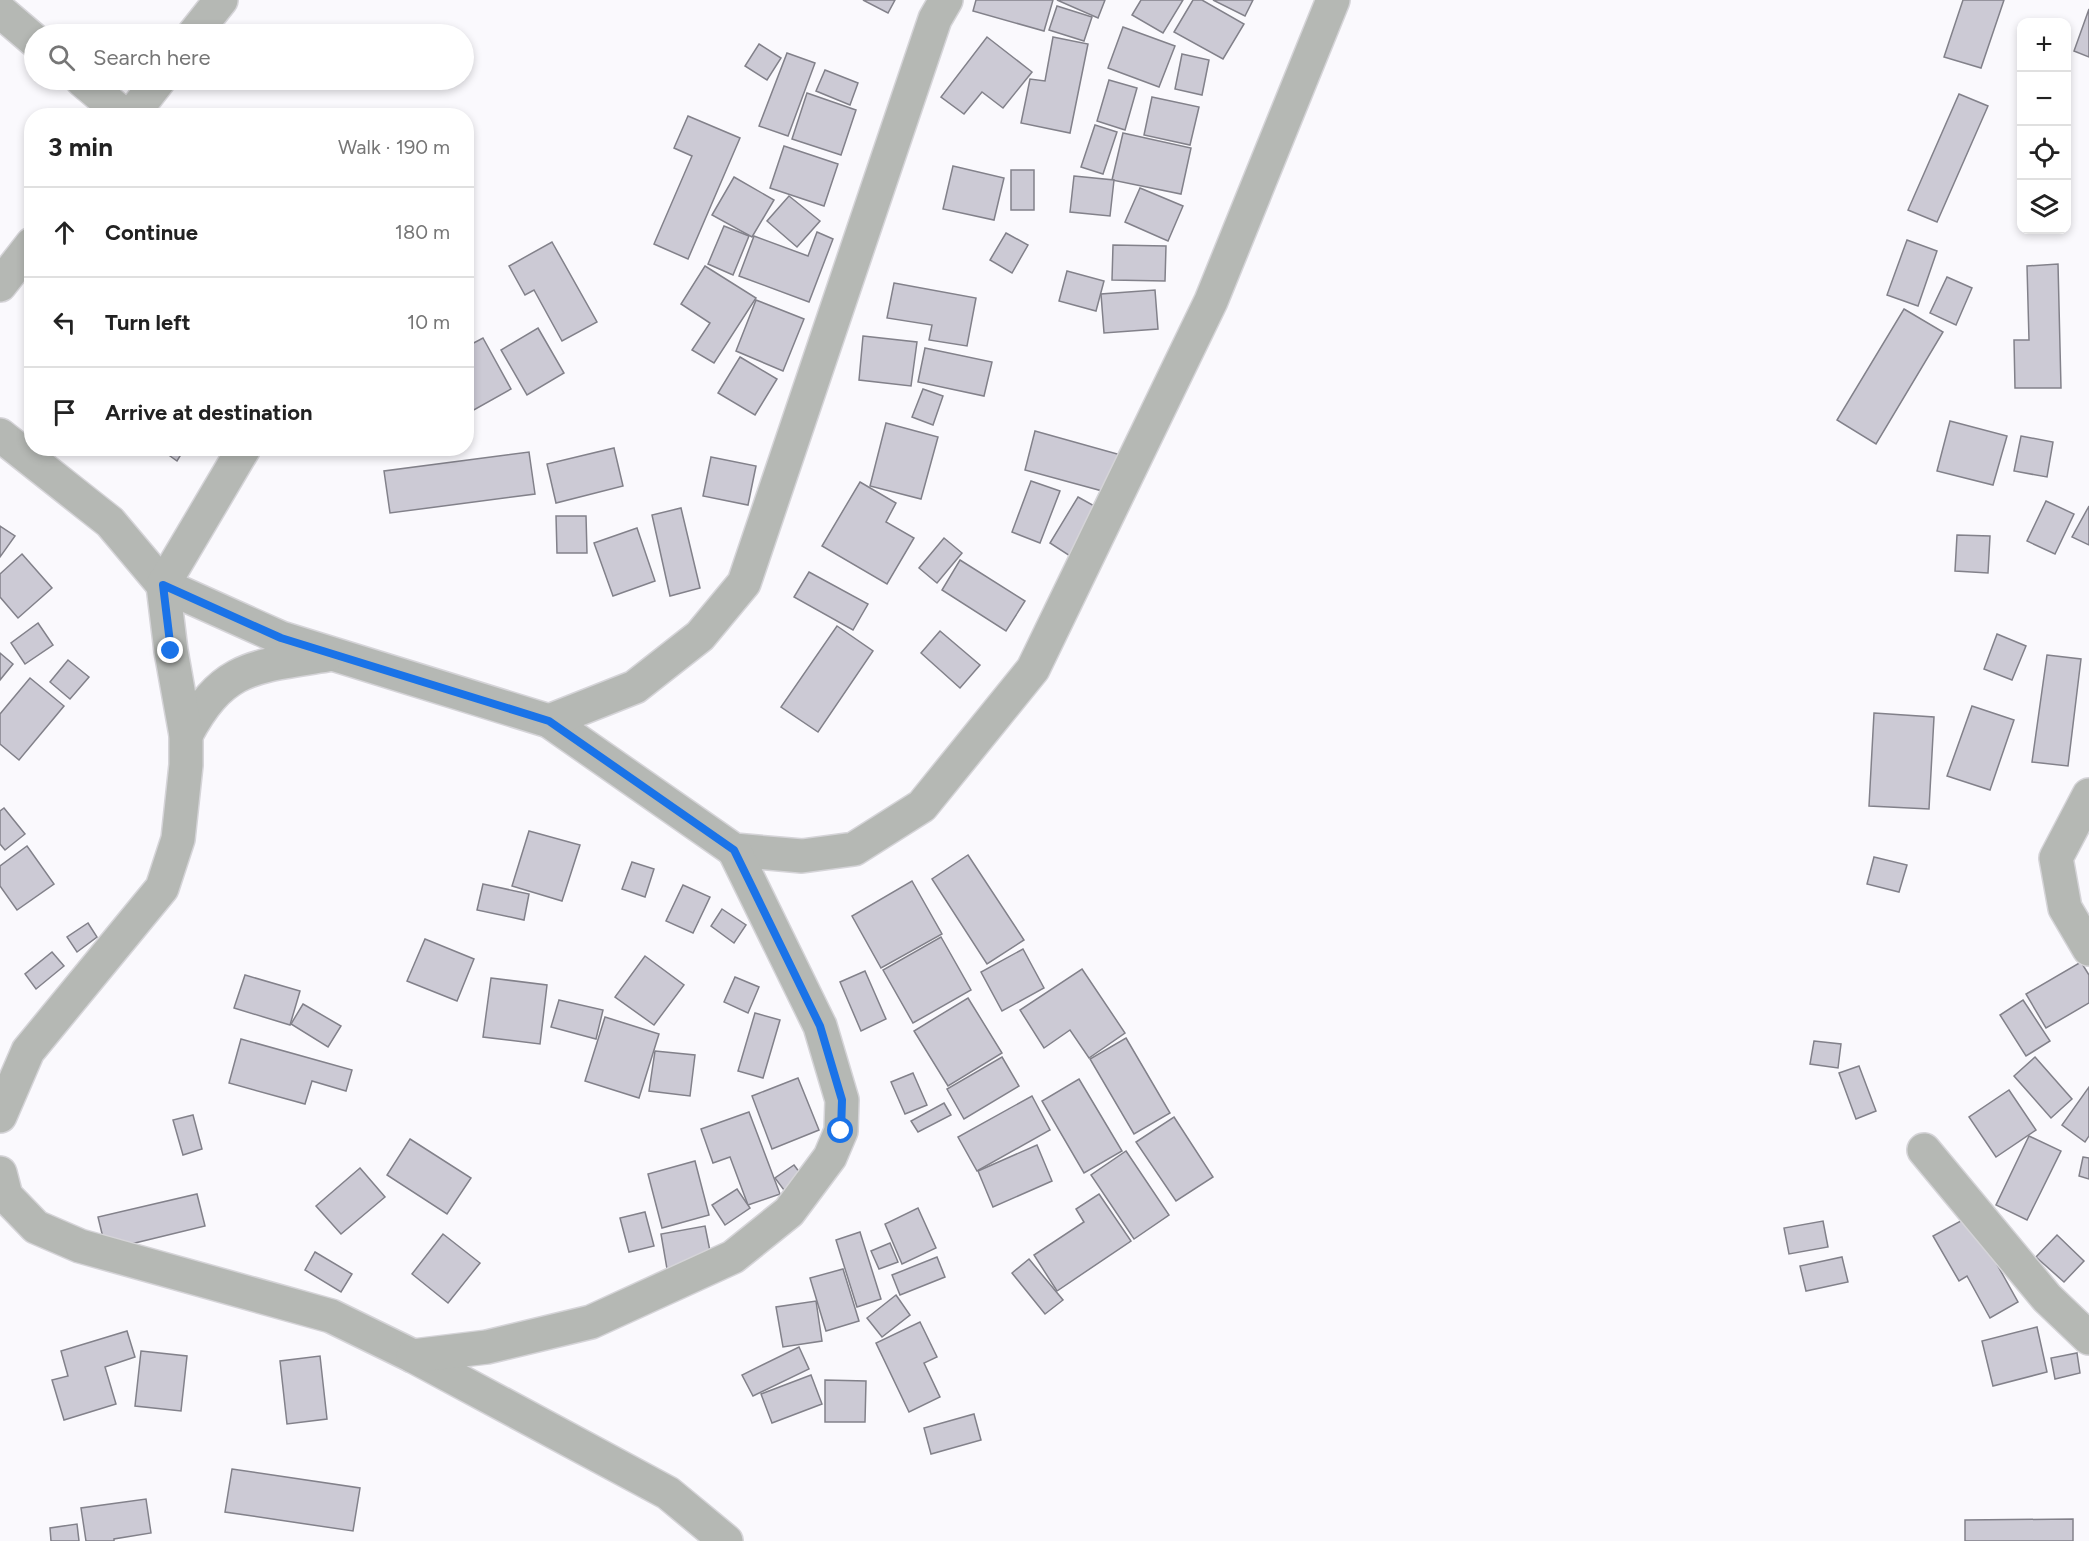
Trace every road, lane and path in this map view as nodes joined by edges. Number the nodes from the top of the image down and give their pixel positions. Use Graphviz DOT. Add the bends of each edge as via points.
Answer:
graph roads {
  1 [pos="221,0"];
  2 [pos="946,0"];
  3 [pos="1334,0"];
  4 [pos="0,10"];
  5 [pos="202,24"];
  6 [pos="24,31"];
  7 [pos="94,90"];
  8 [pos="151,90"];
  9 [pos="115,108"];
  10 [pos="137,108"];
  11 [pos="24,254"];
  12 [pos="0,285"];
  13 [pos="0,435"];
  14 [pos="24,454"];
  15 [pos="27,456"];
  16 [pos="239,456"];
  17 [pos="163,585"];
  18 [pos="332,655"];
  19 [pos="549,721"];
  20 [pos="186,735"];
  21 [pos="2089,795"];
  22 [pos="734,850"];
  23 [pos="2089,949"];
  24 [pos="0,1116"];
  25 [pos="1924,1150"];
  26 [pos="0,1173"];
  27 [pos="2089,1338"];
  28 [pos="413,1356"];
  29 [pos="726,1541"];
  1 -- 5 [label="street"];
  2 -- 19 [label="street" via="935,19 744,583 700,636 635,687"];
  3 -- 22 [label="street" via="1211,301 1033,669 922,806 854,849 802,856"];
  4 -- 6 [label="street"];
  7 -- 9 [label="street"];
  8 -- 10 [label="street"];
  11 -- 12 [label="street"];
  13 -- 14 [label="street"];
  15 -- 17 [label="street" via="110,522"];
  16 -- 17 [label="street"];
  17 -- 18 [label="street" via="281,638"];
  17 -- 20 [label="street"];
  18 -- 19 [label="street"];
  18 -- 20 [label="street" via="244,671 215,690"];
  19 -- 22 [label="street"];
  20 -- 24 [label="street" via="178,838 162,888 28,1051"];
  21 -- 23 [label="street" via="2056,858 2065,908"];
  22 -- 28 [label="street" via="820,1026 842,1100 841,1131 830,1157 789,1212 733,1257 591,1322 488,1347"];
  25 -- 27 [label="street" via="2047,1298"];
  26 -- 28 [label="street" via="6,1196 36,1227 80,1246 331,1316"];
  28 -- 29 [label="street" via="669,1493"];
}
